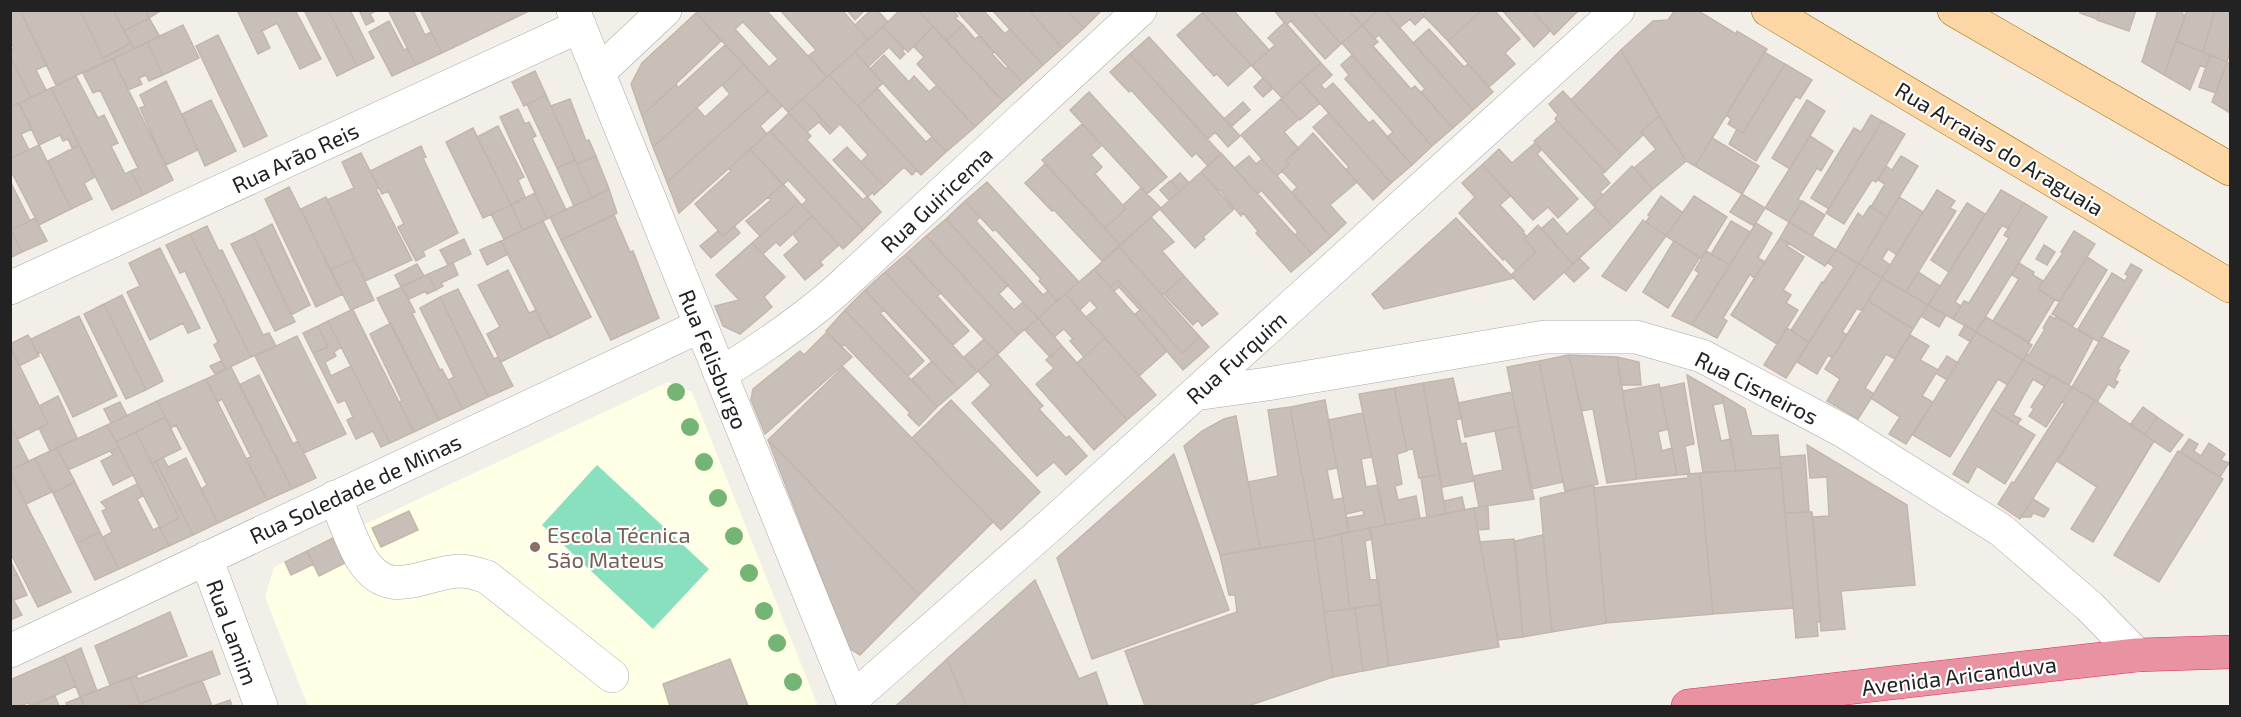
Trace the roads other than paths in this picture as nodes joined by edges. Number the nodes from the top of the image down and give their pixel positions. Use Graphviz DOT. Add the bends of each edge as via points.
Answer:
graph roads {
  1 [pos="665,10"];
  2 [pos="1140,10"];
  3 [pos="1618,10"];
  4 [pos="1768,10"];
  5 [pos="1954,10"];
  6 [pos="576,18"];
  7 [pos="599,72"];
  8 [pos="2230,169"];
  9 [pos="2230,286"];
  10 [pos="10,288"];
  11 [pos="700,326"];
  12 [pos="720,374"];
  13 [pos="1195,394"];
  14 [pos="335,497"];
  15 [pos="206,558"];
  16 [pos="10,651"];
  17 [pos="2230,652"];
  18 [pos="2138,655"];
  19 [pos="612,676"];
  20 [pos="853,703"];
  21 [pos="261,706"];
  22 [pos="1688,706"];
  1 -- 7 [label="street"];
  2 -- 12 [label="street, Rua Guiricema" via="836,292 799,322"];
  3 -- 13 [label="street, Rua Furquim"];
  4 -- 9 [label="main road, Rua Arraias do Araguaia"];
  5 -- 8 [label="main road"];
  6 -- 7 [label="street, Rua Felisburgo"];
  6 -- 10 [label="street, Rua Arão Reis"];
  7 -- 11 [label="street, Rua Felisburgo"];
  11 -- 12 [label="street, Rua Felisburgo"];
  11 -- 14 [label="street, Rua Soledade de Minas"];
  12 -- 20 [label="street, Rua Felisburgo"];
  13 -- 18 [label="street, Rua Cisneiros" via="1545,337 1636,338 1702,356 1845,432 2001,530 2089,606"];
  13 -- 20 [label="street, Rua Furquim"];
  14 -- 15 [label="street, Rua Soledade de Minas"];
  14 -- 19 [label="street" via="363,562 380,578 396,584 458,571 487,577"];
  15 -- 16 [label="street, Rua Soledade de Minas"];
  15 -- 21 [label="street, Rua Lamim"];
  17 -- 18 [label="highway, Avenida Aricanduva"];
  18 -- 22 [label="highway, Avenida Aricanduva"];
}
